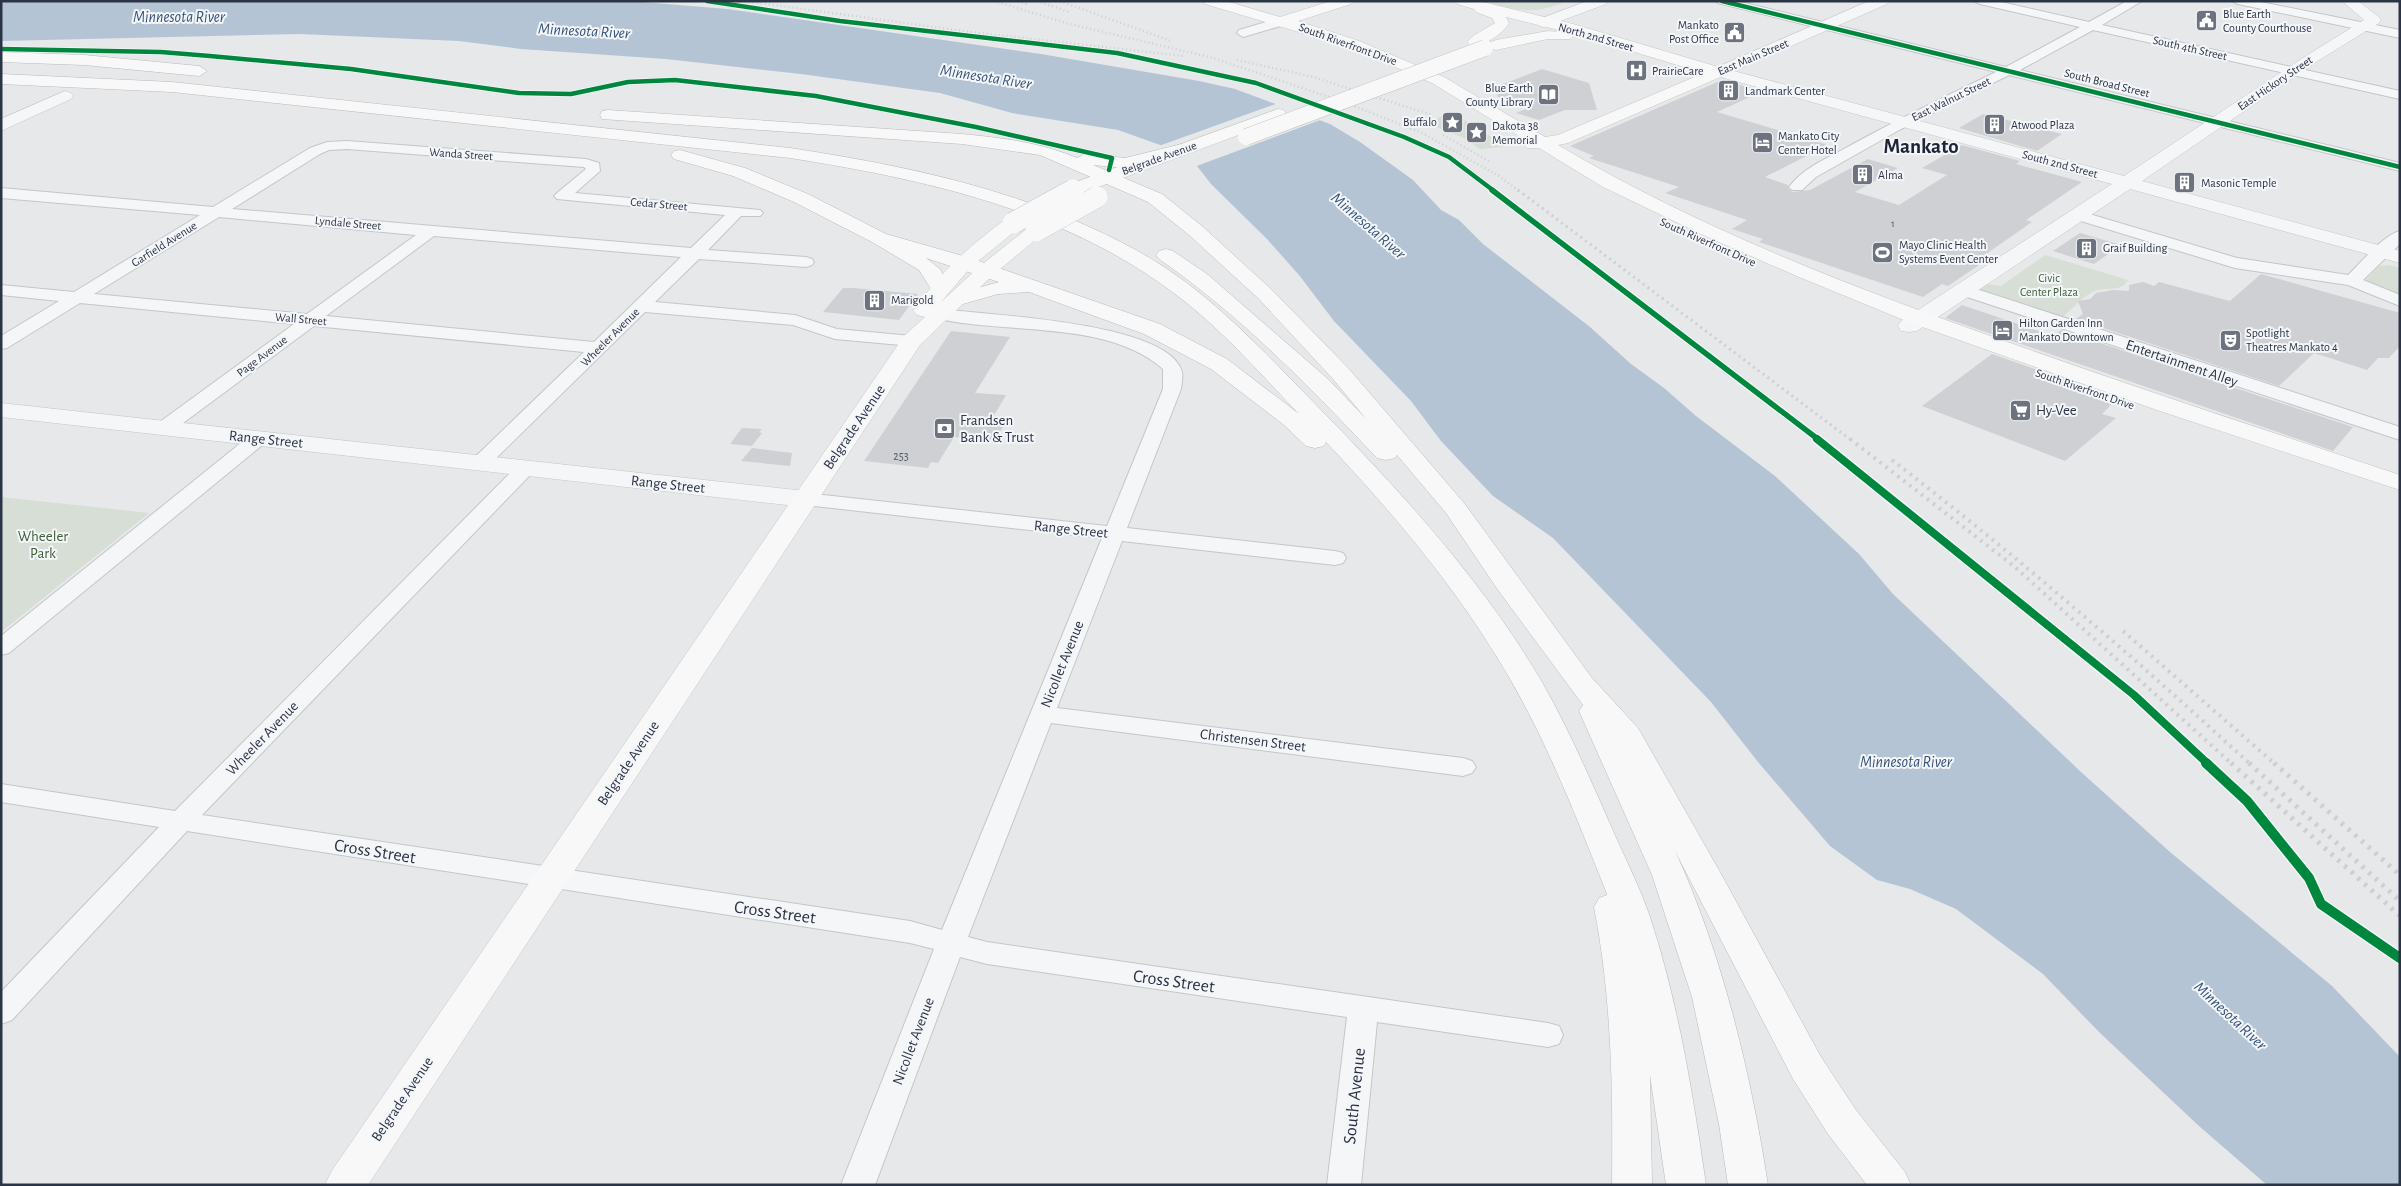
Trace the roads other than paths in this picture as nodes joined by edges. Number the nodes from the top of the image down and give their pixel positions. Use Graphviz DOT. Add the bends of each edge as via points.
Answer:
graph roads {
  1 [pos="1210,1"];
  2 [pos="1462,1"];
  3 [pos="1601,1"];
  4 [pos="1722,1"];
  5 [pos="1855,1"];
  6 [pos="1882,1"];
  7 [pos="1980,1"];
  8 [pos="2136,1"];
  9 [pos="2238,1"];
  10 [pos="2348,1"];
  11 [pos="1346,2"];
  12 [pos="1317,10"];
  13 [pos="2400,21"];
  14 [pos="1280,22"];
  15 [pos="1808,22"];
  16 [pos="1542,23"];
  17 [pos="2368,23"];
  18 [pos="1824,26"];
  19 [pos="2090,26"];
  20 [pos="1243,33"];
  21 [pos="2400,34"];
  22 [pos="1574,36"];
  23 [pos="1354,44"];
  24 [pos="1482,45"];
  25 [pos="1623,50"];
  26 [pos="1650,53"];
  27 [pos="1,56"];
  28 [pos="1702,67"];
  29 [pos="2010,70"];
  30 [pos="2292,71"];
  31 [pos="1719,72"];
  32 [pos="1,80"];
  33 [pos="1667,82"];
  34 [pos="138,85"];
  35 [pos="2400,95"];
  36 [pos="65,96"];
  37 [pos="499,106"];
  38 [pos="546,110"];
  39 [pos="414,113"];
  40 [pos="593,114"];
  41 [pos="1905,122"];
  42 [pos="2218,122"];
  43 [pos="1,126"];
  44 [pos="1532,144"];
  45 [pos="327,146"];
  46 [pos="1045,151"];
  47 [pos="1192,152"];
  48 [pos="2400,167"];
  49 [pos="1147,168"];
  50 [pos="1114,181"];
  51 [pos="2126,182"];
  52 [pos="1796,188"];
  53 [pos="1,193"];
  54 [pos="562,196"];
  55 [pos="1155,198"];
  56 [pos="216,212"];
  57 [pos="747,212"];
  58 [pos="2076,215"];
  59 [pos="1106,222"];
  60 [pos="432,230"];
  61 [pos="2400,236"];
  62 [pos="879,238"];
  63 [pos="1152,246"];
  64 [pos="2381,252"];
  65 [pos="695,253"];
  66 [pos="2400,257"];
  67 [pos="806,262"];
  68 [pos="963,262"];
  69 [pos="986,271"];
  70 [pos="2352,281"];
  71 [pos="1,290"];
  72 [pos="1964,290"];
  73 [pos="1044,291"];
  74 [pos="77,298"];
  75 [pos="946,301"];
  76 [pos="2400,301"];
  77 [pos="641,306"];
  78 [pos="310,320"];
  79 [pos="1914,322"];
  80 [pos="912,341"];
  81 [pos="1,344"];
  82 [pos="600,348"];
  83 [pos="1,410"];
  84 [pos="164,428"];
  85 [pos="2400,434"];
  86 [pos="259,438"];
  87 [pos="480,463"];
  88 [pos="526,468"];
  89 [pos="2400,483"];
  90 [pos="805,499"];
  91 [pos="2400,500"];
  92 [pos="1115,534"];
  93 [pos="1422,534"];
  94 [pos="1335,558"];
  95 [pos="1508,584"];
  96 [pos="1,648"];
  97 [pos="1582,685"];
  98 [pos="1042,714"];
  99 [pos="1463,767"];
  100 [pos="1,793"];
  101 [pos="1586,804"];
  102 [pos="182,820"];
  103 [pos="551,879"];
  104 [pos="951,942"];
  105 [pos="1363,1008"];
  106 [pos="1,1012"];
  107 [pos="1548,1035"];
  108 [pos="345,1185"];
  109 [pos="858,1185"];
  110 [pos="1344,1185"];
  111 [pos="1632,1185"];
  112 [pos="1686,1185"];
  113 [pos="1748,1185"];
  114 [pos="1891,1185"];
  1 -- 14 [label="main road"];
  2 -- 16 [label="main road, North 2nd Street"];
  2 -- 24 [label="main road" via="1497,15 1502,23 1495,31 1480,36"];
  3 -- 16 [label="street"];
  4 -- 15 [label="street, South Broad Street"];
  5 -- 15 [label="street, East Main Street"];
  6 -- 18 [label="street, East Main Street"];
  7 -- 19 [label="street, South 4th Street"];
  8 -- 19 [label="street, East Walnut Street"];
  9 -- 17 [label="street"];
  10 -- 17 [label="street"];
  11 -- 12 [label="main road"];
  12 -- 14 [label="main road"];
  12 -- 23 [label="main road" via="1315,24 1318,28"];
  13 -- 17 [label="street"];
  14 -- 20 [label="street"];
  14 -- 23 [label="main road, South Riverfront Drive" via="1296,24"];
  14 -- 44 [label="main road, South Riverfront Drive" via="1287,28 1340,45"];
  15 -- 18 [label="street, South Broad Street"];
  15 -- 28 [label="street, East Main Street"];
  16 -- 22 [label="main road, North 2nd Street" via="1552,30"];
  16 -- 24 [label="main road"];
  16 -- 24 [label="main road" via="1525,24"];
  16 -- 26 [label="main road, North 2nd Street" via="1568,27"];
  17 -- 21 [label="street"];
  17 -- 30 [label="street, East Hickory Street"];
  18 -- 29 [label="street, South Broad Street"];
  18 -- 31 [label="street, East Main Street"];
  19 -- 29 [label="street, East Walnut Street"];
  19 -- 30 [label="street, South 4th Street"];
  22 -- 24 [label="main road" via="1548,35"];
  22 -- 25 [label="main road, North 2nd Street"];
  23 -- 44 [label="main road, South Riverfront Drive" via="1438,80"];
  24 -- 47 [label="main road, Belgrade Avenue, bridge"];
  25 -- 26 [label="main road, North 2nd Street"];
  25 -- 33 [label="main road" via="1672,67 1674,72"];
  26 -- 28 [label="main road, North 2nd Street"];
  27 -- 37 [label="main road" via="122,63"];
  28 -- 31 [label="main road, North 2nd Street"];
  28 -- 33 [label="main road, East Main Street"];
  29 -- 41 [label="street, East Walnut Street"];
  29 -- 42 [label="street, South Broad Street"];
  30 -- 35 [label="street, South 4th Street"];
  30 -- 42 [label="street, East Hickory Street"];
  31 -- 41 [label="street, South 2nd Street"];
  31 -- 44 [label="main road, East Main Street" via="1586,130 1562,139"];
  32 -- 34 [label="main road"];
  32 -- 36 [label="main road" via="68,85 73,88"];
  33 -- 44 [label="main road, East Main Street" via="1548,133"];
  34 -- 36 [label="main road" via="97,87"];
  34 -- 39 [label="main road"];
  36 -- 43 [label="street"];
  37 -- 38 [label="main road"];
  37 -- 59 [label="main road" via="887,155 996,181"];
  39 -- 62 [label="main road" via="638,147 709,162 772,184"];
  39 -- 93 [label="main road" via="840,160 942,180 1060,220 1131,255 1200,302 1372,475"];
  40 -- 46 [label="main road" via="962,138"];
  41 -- 51 [label="street, South 2nd Street"];
  41 -- 52 [label="street, East Walnut Street" via="1810,174"];
  42 -- 48 [label="street, South Broad Street"];
  42 -- 51 [label="street, East Hickory Street"];
  44 -- 79 [label="main road, South Riverfront Drive" via="1600,191 1675,229 1792,279"];
  45 -- 54 [label="street, Wanda Street" via="594,166 593,171"];
  45 -- 56 [label="street, Garfield Avenue" via="314,150"];
  46 -- 49 [label="main road"];
  46 -- 50 [label="main road"];
  47 -- 49 [label="main road"];
  47 -- 49 [label="main road"];
  49 -- 50 [label="main road, Belgrade Avenue"];
  49 -- 55 [label="main road"];
  50 -- 55 [label="main road"];
  50 -- 68 [label="main road, Belgrade Avenue, bridge" via="1076,189 1013,222"];
  50 -- 69 [label="main road, Belgrade Avenue, bridge" via="1096,197 1036,231"];
  51 -- 58 [label="street"];
  51 -- 64 [label="street, South 2nd Street"];
  53 -- 56 [label="street, Lyndale Street"];
  54 -- 57 [label="street, Cedar Street"];
  55 -- 95 [label="main road" via="1266,295 1341,374 1455,508"];
  56 -- 60 [label="street, Lyndale Street"];
  56 -- 74 [label="street, Garfield Avenue"];
  57 -- 65 [label="street, Wheeler Avenue"];
  58 -- 70 [label="street" via="2235,263"];
  58 -- 72 [label="street"];
  60 -- 65 [label="street, Lyndale Street"];
  60 -- 78 [label="street, Page Avenue"];
  61 -- 64 [label="street"];
  62 -- 68 [label="main road"];
  62 -- 75 [label="main road" via="926,266 933,273"];
  63 -- 95 [label="main road" via="1200,278 1320,384"];
  64 -- 66 [label="street, South 2nd Street"];
  64 -- 70 [label="street"];
  65 -- 67 [label="street, Lyndale Street"];
  65 -- 77 [label="street, Wheeler Avenue"];
  68 -- 69 [label="main road"];
  68 -- 75 [label="main road, Belgrade Avenue"];
  69 -- 73 [label="main road"];
  69 -- 75 [label="main road, Belgrade Avenue"];
  70 -- 76 [label="street"];
  71 -- 74 [label="street, Wall Street"];
  72 -- 79 [label="street"];
  72 -- 85 [label="street, Entertainment Alley"];
  73 -- 75 [label="main road" via="1013,286"];
  73 -- 93 [label="main road" via="1152,329 1218,364 1292,420 1356,480"];
  74 -- 78 [label="street, Wall Street"];
  74 -- 81 [label="street, Garfield Avenue"];
  75 -- 80 [label="main road, Belgrade Avenue" via="919,319"];
  75 -- 92 [label="street, Nicollet Avenue" via="1118,338 1157,353 1171,367 1172,389"];
  77 -- 80 [label="street" via="795,320 835,334"];
  77 -- 82 [label="street, Wheeler Avenue"];
  78 -- 82 [label="street, Wall Street"];
  78 -- 84 [label="street, Page Avenue"];
  79 -- 89 [label="main road, South Riverfront Drive"];
  79 -- 91 [label="main road, South Riverfront Drive"];
  80 -- 90 [label="main road, Belgrade Avenue"];
  82 -- 87 [label="street, Wheeler Avenue"];
  83 -- 84 [label="street, Range Street"];
  84 -- 86 [label="street, Range Street"];
  86 -- 87 [label="street, Range Street"];
  86 -- 96 [label="street"];
  87 -- 88 [label="street, Range Street"];
  88 -- 90 [label="street, Range Street"];
  88 -- 102 [label="street, Wheeler Avenue"];
  90 -- 92 [label="street, Range Street"];
  90 -- 103 [label="main road, Belgrade Avenue"];
  92 -- 94 [label="street, Range Street"];
  92 -- 98 [label="street, Nicollet Avenue"];
  93 -- 101 [label="main road" via="1480,611 1525,680"];
  95 -- 97 [label="main road"];
  97 -- 113 [label="main road" via="1669,875 1710,997 1739,1124"];
  97 -- 114 [label="main road" via="1627,735 1807,1068 1842,1122"];
  98 -- 99 [label="street, Christensen Street"];
  98 -- 104 [label="street, Nicollet Avenue"];
  100 -- 102 [label="street, Cross Street"];
  101 -- 111 [label="main road" via="1618,940 1632,1101"];
  101 -- 112 [label="main road" via="1631,912 1674,1090"];
  102 -- 103 [label="street, Cross Street"];
  102 -- 106 [label="street, Wheeler Avenue"];
  103 -- 104 [label="street, Cross Street" via="910,932"];
  103 -- 108 [label="main road, Belgrade Avenue"];
  104 -- 105 [label="street, Cross Street" via="987,953"];
  104 -- 109 [label="street, Nicollet Avenue"];
  105 -- 107 [label="street, Cross Street"];
  105 -- 110 [label="street, South Avenue"];
}
